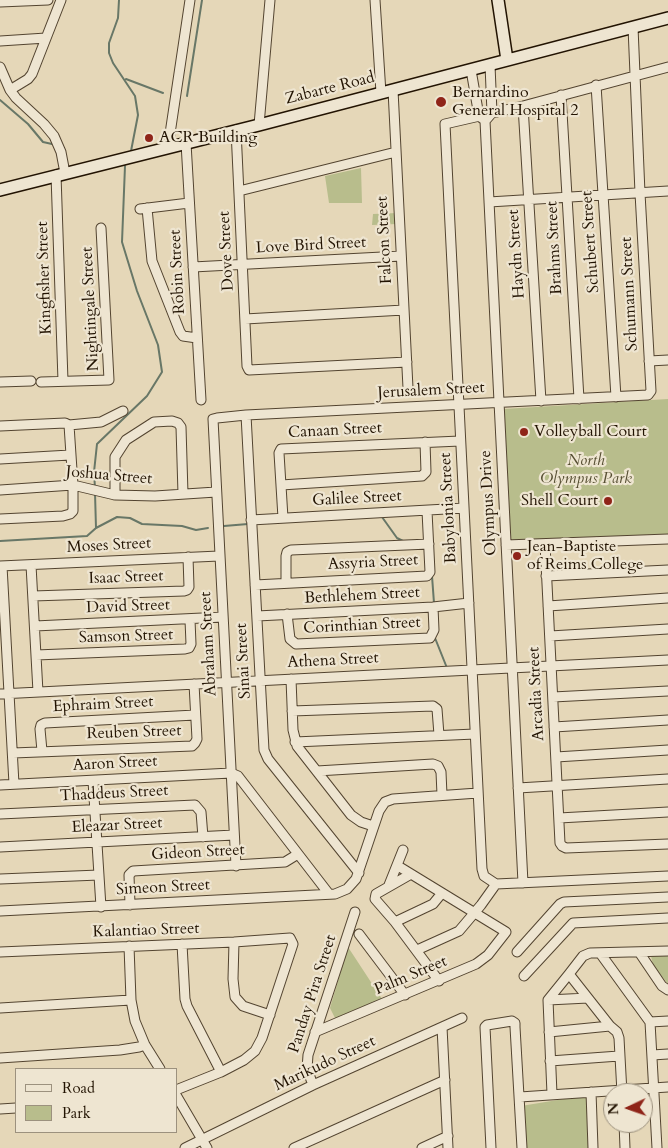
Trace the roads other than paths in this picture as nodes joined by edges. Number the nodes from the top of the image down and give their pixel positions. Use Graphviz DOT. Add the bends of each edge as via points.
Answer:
graph roads {
  1 [pos="48,0"];
  2 [pos="61,0"];
  3 [pos="190,0"];
  4 [pos="270,0"];
  5 [pos="375,0"];
  6 [pos="498,0"];
  7 [pos="0,2"];
  8 [pos="668,18"];
  9 [pos="633,27"];
  10 [pos="46,38"];
  11 [pos="0,41"];
  12 [pos="507,60"];
  13 [pos="490,65"];
  14 [pos="0,67"];
  15 [pos="668,67"];
  16 [pos="471,70"];
  17 [pos="635,75"];
  18 [pos="596,85"];
  19 [pos="10,90"];
  20 [pos="393,90"];
  21 [pos="381,93"];
  22 [pos="561,95"];
  23 [pos="524,106"];
  24 [pos="492,113"];
  25 [pos="482,118"];
  26 [pos="259,125"];
  27 [pos="236,130"];
  28 [pos="186,143"];
  29 [pos="168,147"];
  30 [pos="396,152"];
  31 [pos="61,174"];
  32 [pos="0,190"];
  33 [pos="239,191"];
  34 [pos="668,191"];
  35 [pos="640,193"];
  36 [pos="603,195"];
  37 [pos="567,197"];
  38 [pos="528,200"];
  39 [pos="489,202"];
  40 [pos="189,203"];
  41 [pos="101,228"];
  42 [pos="401,256"];
  43 [pos="242,264"];
  44 [pos="193,267"];
  45 [pos="404,310"];
  46 [pos="245,319"];
  47 [pos="197,338"];
  48 [pos="668,360"];
  49 [pos="649,361"];
  50 [pos="407,362"];
  51 [pos="31,381"];
  52 [pos="63,381"];
  53 [pos="0,382"];
  54 [pos="41,382"];
  55 [pos="408,388"];
  56 [pos="650,393"];
  57 [pos="616,397"];
  58 [pos="579,399"];
  59 [pos="201,400"];
  60 [pos="541,401"];
  61 [pos="498,403"];
  62 [pos="458,404"];
  63 [pos="123,412"];
  64 [pos="246,416"];
  65 [pos="213,419"];
  66 [pos="69,425"];
  67 [pos="0,426"];
  68 [pos="460,441"];
  69 [pos="425,442"];
  70 [pos="70,455"];
  71 [pos="0,459"];
  72 [pos="73,485"];
  73 [pos="281,485"];
  74 [pos="0,490"];
  75 [pos="216,492"];
  76 [pos="183,494"];
  77 [pos="115,495"];
  78 [pos="464,508"];
  79 [pos="427,511"];
  80 [pos="282,518"];
  81 [pos="0,519"];
  82 [pos="252,520"];
  83 [pos="668,540"];
  84 [pos="429,544"];
  85 [pos="545,544"];
  86 [pos="506,546"];
  87 [pos="219,556"];
  88 [pos="188,557"];
  89 [pos="31,565"];
  90 [pos="1,566"];
  91 [pos="668,570"];
  92 [pos="546,576"];
  93 [pos="286,582"];
  94 [pos="255,585"];
  95 [pos="33,596"];
  96 [pos="668,598"];
  97 [pos="468,603"];
  98 [pos="548,606"];
  99 [pos="433,607"];
  100 [pos="288,614"];
  101 [pos="257,616"];
  102 [pos="223,617"];
  103 [pos="190,620"];
  104 [pos="35,626"];
  105 [pos="668,629"];
  106 [pos="550,636"];
  107 [pos="36,656"];
  108 [pos="668,660"];
  109 [pos="551,665"];
  110 [pos="512,667"];
  111 [pos="472,669"];
  112 [pos="291,678"];
  113 [pos="260,680"];
  114 [pos="226,682"];
  115 [pos="194,684"];
  116 [pos="668,691"];
  117 [pos="38,692"];
  118 [pos="5,693"];
  119 [pos="553,697"];
  120 [pos="292,711"];
  121 [pos="194,715"];
  122 [pos="668,720"];
  123 [pos="554,727"];
  124 [pos="475,734"];
  125 [pos="439,735"];
  126 [pos="296,742"];
  127 [pos="668,750"];
  128 [pos="42,752"];
  129 [pos="13,753"];
  130 [pos="556,757"];
  131 [pos="317,771"];
  132 [pos="231,773"];
  133 [pos="668,779"];
  134 [pos="93,781"];
  135 [pos="14,784"];
  136 [pos="0,785"];
  137 [pos="557,785"];
  138 [pos="518,788"];
  139 [pos="478,793"];
  140 [pos="442,795"];
  141 [pos="95,810"];
  142 [pos="668,812"];
  143 [pos="0,814"];
  144 [pos="559,818"];
  145 [pos="373,826"];
  146 [pos="234,835"];
  147 [pos="203,837"];
  148 [pos="97,842"];
  149 [pos="668,844"];
  150 [pos="0,847"];
  151 [pos="403,850"];
  152 [pos="298,854"];
  153 [pos="236,866"];
  154 [pos="398,866"];
  155 [pos="359,872"];
  156 [pos="411,874"];
  157 [pos="99,875"];
  158 [pos="668,876"];
  159 [pos="0,879"];
  160 [pos="523,883"];
  161 [pos="496,884"];
  162 [pos="389,885"];
  163 [pos="442,893"];
  164 [pos="328,894"];
  165 [pos="668,897"];
  166 [pos="130,905"];
  167 [pos="101,907"];
  168 [pos="0,911"];
  169 [pos="355,912"];
  170 [pos="476,912"];
  171 [pos="668,918"];
  172 [pos="396,922"];
  173 [pos="359,934"];
  174 [pos="234,942"];
  175 [pos="182,944"];
  176 [pos="129,946"];
  177 [pos="417,950"];
  178 [pos="668,951"];
  179 [pos="0,952"];
  180 [pos="518,952"];
  181 [pos="639,952"];
  182 [pos="600,953"];
  183 [pos="569,974"];
  184 [pos="524,976"];
  185 [pos="439,981"];
  186 [pos="668,990"];
  187 [pos="404,995"];
  188 [pos="588,998"];
  189 [pos="132,1000"];
  190 [pos="548,1000"];
  191 [pos="0,1008"];
  192 [pos="270,1015"];
  193 [pos="462,1018"];
  194 [pos="668,1021"];
  195 [pos="650,1022"];
  196 [pos="610,1026"];
  197 [pos="442,1028"];
  198 [pos="315,1032"];
  199 [pos="549,1032"];
  200 [pos="145,1045"];
  201 [pos="668,1054"];
  202 [pos="652,1055"];
  203 [pos="619,1056"];
  204 [pos="0,1058"];
  205 [pos="550,1061"];
  206 [pos="159,1068"];
  207 [pos="222,1072"];
  208 [pos="445,1080"];
  209 [pos="621,1083"];
  210 [pos="313,1085"];
  211 [pos="668,1087"];
  212 [pos="654,1088"];
  213 [pos="178,1089"];
  214 [pos="591,1092"];
  215 [pos="603,1092"];
  216 [pos="552,1094"];
  217 [pos="178,1098"];
  218 [pos="520,1098"];
  219 [pos="15,1108"];
  220 [pos="0,1109"];
  221 [pos="624,1133"];
  222 [pos="448,1136"];
  223 [pos="201,1138"];
  224 [pos="185,1148"];
  225 [pos="206,1148"];
  226 [pos="294,1148"];
  227 [pos="422,1148"];
  228 [pos="448,1148"];
  229 [pos="491,1148"];
  230 [pos="522,1148"];
  231 [pos="593,1148"];
  232 [pos="625,1148"];
  233 [pos="657,1148"];
  1 -- 7 [label="street"];
  2 -- 10 [label="street"];
  3 -- 29 [label="street"];
  4 -- 26 [label="street"];
  5 -- 21 [label="street"];
  6 -- 12 [label="main road"];
  8 -- 9 [label="main road, Zabarte Road"];
  9 -- 12 [label="main road, Zabarte Road"];
  9 -- 17 [label="street, Schumann Street"];
  10 -- 11 [label="street"];
  10 -- 19 [label="street" via="32,74"];
  12 -- 13 [label="main road, Zabarte Road"];
  13 -- 16 [label="main road, Zabarte Road"];
  13 -- 24 [label="street"];
  14 -- 19 [label="street, Kingfisher Street"];
  15 -- 17 [label="street"];
  16 -- 20 [label="main road, Zabarte Road"];
  16 -- 25 [label="street, Olympus Drive"];
  17 -- 18 [label="street"];
  17 -- 35 [label="street, Schumann Street"];
  18 -- 22 [label="street"];
  18 -- 36 [label="street, Schubert Street"];
  19 -- 31 [label="street, Kingfisher Street" via="50,130 60,152"];
  20 -- 21 [label="main road, Zabarte Road"];
  20 -- 30 [label="street, Falcon Street"];
  21 -- 26 [label="main road, Zabarte Road"];
  22 -- 23 [label="street"];
  22 -- 37 [label="street, Brahms Street"];
  23 -- 24 [label="street"];
  23 -- 38 [label="street, Haydn Street"];
  24 -- 25 [label="street"];
  25 -- 39 [label="street, Olympus Drive"];
  25 -- 62 [label="street, Babylonia Street" via="445,124"];
  26 -- 27 [label="main road, Zabarte Road"];
  27 -- 28 [label="main road, Zabarte Road"];
  27 -- 33 [label="street, Dove Street"];
  28 -- 29 [label="main road, Zabarte Road"];
  28 -- 40 [label="street, Robin Street"];
  29 -- 31 [label="main road, Zabarte Road"];
  30 -- 33 [label="street"];
  30 -- 42 [label="street, Falcon Street"];
  31 -- 32 [label="main road, Zabarte Road"];
  31 -- 52 [label="street, Kingfisher Street"];
  33 -- 43 [label="street, Dove Street"];
  34 -- 35 [label="street"];
  35 -- 36 [label="street"];
  35 -- 49 [label="street, Schumann Street"];
  36 -- 37 [label="street"];
  36 -- 57 [label="street, Schubert Street"];
  37 -- 38 [label="street"];
  37 -- 58 [label="street, Brahms Street"];
  38 -- 39 [label="street"];
  38 -- 60 [label="street, Haydn Street"];
  39 -- 61 [label="street, Olympus Drive"];
  40 -- 44 [label="street, Robin Street"];
  40 -- 47 [label="street" via="143,209 152,261 180,332 183,336"];
  41 -- 52 [label="street, Nightingale Street" via="110,378 107,381"];
  42 -- 43 [label="street, Love Bird Street"];
  42 -- 45 [label="street, Falcon Street"];
  43 -- 44 [label="street, Love Bird Street"];
  43 -- 46 [label="street, Dove Street"];
  44 -- 47 [label="street, Robin Street"];
  45 -- 46 [label="street"];
  45 -- 50 [label="street, Falcon Street"];
  46 -- 50 [label="street, Dove Street" via="249,370"];
  47 -- 59 [label="street, Robin Street"];
  48 -- 49 [label="street"];
  49 -- 56 [label="street, Schumann Street"];
  50 -- 55 [label="street, Falcon Street"];
  51 -- 53 [label="street"];
  52 -- 54 [label="street, Nightingale Street"];
  56 -- 57 [label="street, Jerusalem Street"];
  57 -- 58 [label="street, Jerusalem Street"];
  58 -- 60 [label="street, Jerusalem Street"];
  60 -- 61 [label="street, Jerusalem Street"];
  61 -- 62 [label="street, Jerusalem Street"];
  61 -- 86 [label="street, Olympus Drive"];
  62 -- 64 [label="street, Jerusalem Street"];
  62 -- 68 [label="street, Babylonia Street"];
  63 -- 66 [label="street" via="101,422"];
  64 -- 65 [label="street, Jerusalem Street"];
  64 -- 82 [label="street, Sinai Street"];
  65 -- 75 [label="street, Abraham Street"];
  66 -- 67 [label="street"];
  66 -- 70 [label="street"];
  68 -- 69 [label="street, Canaan Street"];
  68 -- 78 [label="street, Babylonia Street"];
  69 -- 73 [label="street" via="426,472 422,476"];
  69 -- 73 [label="street, Canaan Street" via="281,449"];
  70 -- 71 [label="street"];
  70 -- 72 [label="street"];
  72 -- 74 [label="street, Joshua Street"];
  72 -- 77 [label="street, Joshua Street"];
  72 -- 81 [label="street" via="74,507 70,514"];
  73 -- 80 [label="street, Canaan Street"];
  75 -- 76 [label="street, Joshua Street"];
  75 -- 87 [label="street, Abraham Street"];
  76 -- 77 [label="street, Joshua Street"];
  76 -- 77 [label="street" via="181,427 172,421 154,422 126,440 115,457"];
  78 -- 79 [label="street, Galilee Street"];
  78 -- 97 [label="street, Babylonia Street"];
  79 -- 80 [label="street, Galilee Street"];
  79 -- 84 [label="street, Assyria Street"];
  80 -- 82 [label="street, Galilee Street"];
  82 -- 94 [label="street, Sinai Street"];
  83 -- 85 [label="street"];
  84 -- 93 [label="street" via="291,550 286,556"];
  84 -- 93 [label="street, Assyria Street" via="430,572 427,576"];
  85 -- 86 [label="street"];
  85 -- 92 [label="street, Arcadia Street"];
  86 -- 110 [label="street, Olympus Drive"];
  87 -- 88 [label="street, Moses Street"];
  87 -- 102 [label="street, Abraham Street"];
  88 -- 89 [label="street, Moses Street"];
  88 -- 95 [label="street, Isaac Street" via="188,587 184,591"];
  89 -- 90 [label="street, Moses Street"];
  89 -- 95 [label="street"];
  90 -- 118 [label="street"];
  91 -- 92 [label="street"];
  92 -- 98 [label="street, Arcadia Street"];
  93 -- 94 [label="street, Assyria Street"];
  94 -- 101 [label="street, Sinai Street"];
  95 -- 104 [label="street"];
  96 -- 98 [label="street"];
  97 -- 99 [label="street, Bethlehem Street"];
  97 -- 111 [label="street, Babylonia Street"];
  98 -- 106 [label="street, Arcadia Street"];
  99 -- 100 [label="street, Bethlehem Street"];
  99 -- 100 [label="street, Corinthian Street" via="434,630 430,638 296,644 290,639"];
  100 -- 101 [label="street, Bethlehem Street"];
  101 -- 113 [label="street, Sinai Street"];
  102 -- 103 [label="street, David Street"];
  102 -- 114 [label="street, Abraham Street"];
  103 -- 104 [label="street, David Street"];
  103 -- 107 [label="street, Samson Street" via="191,644 185,649"];
  104 -- 107 [label="street"];
  105 -- 106 [label="street"];
  106 -- 109 [label="street, Arcadia Street"];
  107 -- 117 [label="street"];
  108 -- 109 [label="street, Athena Street"];
  109 -- 110 [label="street, Athena Street"];
  109 -- 119 [label="street, Arcadia Street"];
  110 -- 111 [label="street, Athena Street"];
  110 -- 138 [label="street, Olympus Drive"];
  111 -- 112 [label="street, Athena Street"];
  111 -- 124 [label="street, Babylonia Street"];
  112 -- 113 [label="street, Athena Street"];
  112 -- 120 [label="street"];
  113 -- 114 [label="street, Athena Street"];
  113 -- 155 [label="street, Sinai Street" via="265,755"];
  114 -- 115 [label="street, Athena Street"];
  114 -- 132 [label="street, Abraham Street"];
  115 -- 117 [label="street, Athena Street"];
  115 -- 121 [label="street, Reuben Street"];
  116 -- 119 [label="street"];
  117 -- 118 [label="street, Athena Street"];
  118 -- 129 [label="street"];
  119 -- 123 [label="street, Arcadia Street"];
  120 -- 125 [label="street" via="433,706 437,709"];
  120 -- 126 [label="street"];
  121 -- 128 [label="street, Ephraim Street" via="44,723 40,729"];
  121 -- 128 [label="street, Reuben Street" via="197,739 192,746"];
  122 -- 123 [label="street"];
  123 -- 130 [label="street, Arcadia Street"];
  124 -- 125 [label="street"];
  124 -- 139 [label="street, Babylonia Street"];
  125 -- 126 [label="street"];
  126 -- 131 [label="street"];
  127 -- 130 [label="street"];
  128 -- 129 [label="street, Reuben Street"];
  129 -- 135 [label="street"];
  130 -- 137 [label="street, Arcadia Street"];
  131 -- 140 [label="street" via="434,764 441,772"];
  131 -- 145 [label="street" via="356,819"];
  132 -- 134 [label="street, Aaron Street"];
  132 -- 146 [label="street, Abraham Street"];
  132 -- 152 [label="street" via="238,776"];
  133 -- 137 [label="street"];
  134 -- 135 [label="street, Aaron Street"];
  134 -- 141 [label="street"];
  135 -- 136 [label="street, Aaron Street"];
  137 -- 138 [label="street"];
  137 -- 144 [label="street, Arcadia Street"];
  138 -- 160 [label="street, Olympus Drive"];
  139 -- 140 [label="street"];
  139 -- 161 [label="street, Babylonia Street" via="482,872"];
  140 -- 145 [label="street" via="389,800 381,806"];
  141 -- 143 [label="street, Thaddeus Street"];
  141 -- 147 [label="street, Thaddeus Street" via="196,805 201,812"];
  141 -- 148 [label="street"];
  142 -- 144 [label="street"];
  144 -- 149 [label="street, Arcadia Street" via="560,843 566,848"];
  145 -- 155 [label="street"];
  146 -- 147 [label="street, Eleazar Street"];
  146 -- 153 [label="street, Abraham Street"];
  147 -- 148 [label="street, Eleazar Street"];
  148 -- 150 [label="street, Eleazar Street"];
  148 -- 157 [label="street"];
  151 -- 154 [label="street"];
  152 -- 153 [label="street, Gideon Street" via="284,862"];
  152 -- 164 [label="street"];
  153 -- 166 [label="street, Gideon Street" via="133,871 129,876"];
  154 -- 156 [label="street"];
  154 -- 162 [label="street"];
  155 -- 164 [label="street, Simeon Street" via="348,889"];
  156 -- 162 [label="street"];
  156 -- 163 [label="street"];
  157 -- 159 [label="street"];
  157 -- 167 [label="street"];
  158 -- 160 [label="street"];
  160 -- 161 [label="street"];
  161 -- 170 [label="street"];
  162 -- 172 [label="street" via="375,895 375,899"];
  163 -- 170 [label="street"];
  163 -- 172 [label="street" via="433,904"];
  164 -- 166 [label="street, Simeon Street"];
  165 -- 180 [label="street" via="564,902"];
  166 -- 167 [label="street, Simeon Street"];
  167 -- 168 [label="street, Simeon Street"];
  169 -- 198 [label="street, Panday Pira Street"];
  170 -- 177 [label="street" via="458,931"];
  170 -- 185 [label="street, Palm Street" via="506,932 481,960"];
  171 -- 184 [label="street" via="573,922"];
  172 -- 177 [label="street"];
  173 -- 187 [label="street"];
  174 -- 175 [label="street, Kalantiao Street"];
  174 -- 192 [label="street" via="235,997 242,1006"];
  174 -- 192 [label="street, Kalantiao Street" via="292,940"];
  175 -- 176 [label="street, Kalantiao Street"];
  175 -- 207 [label="street" via="187,1006"];
  176 -- 179 [label="street, Kalantiao Street"];
  176 -- 189 [label="street"];
  177 -- 185 [label="street"];
  178 -- 181 [label="street"];
  181 -- 182 [label="street"];
  181 -- 186 [label="street"];
  182 -- 183 [label="street" via="586,954"];
  182 -- 195 [label="street"];
  183 -- 188 [label="street"];
  183 -- 190 [label="street"];
  185 -- 187 [label="street, Palm Street"];
  187 -- 198 [label="street, Palm Street"];
  188 -- 190 [label="street"];
  188 -- 196 [label="street"];
  189 -- 191 [label="street"];
  189 -- 200 [label="street" via="135,1021"];
  190 -- 199 [label="street"];
  192 -- 207 [label="street" via="255,1051"];
  193 -- 197 [label="street, Marikudo Street"];
  194 -- 195 [label="street"];
  195 -- 202 [label="street"];
  196 -- 199 [label="street"];
  196 -- 203 [label="street" via="619,1038"];
  197 -- 208 [label="street"];
  197 -- 210 [label="street, Marikudo Street"];
  198 -- 210 [label="street, Panday Pira Street" via="307,1063"];
  199 -- 205 [label="street"];
  200 -- 204 [label="street" via="120,1050"];
  200 -- 206 [label="street"];
  201 -- 202 [label="street"];
  202 -- 212 [label="street"];
  203 -- 205 [label="street"];
  203 -- 209 [label="street"];
  205 -- 216 [label="street"];
  207 -- 213 [label="street"];
  208 -- 222 [label="street"];
  208 -- 226 [label="street"];
  210 -- 223 [label="street, Marikudo Street"];
  211 -- 212 [label="street"];
  212 -- 233 [label="street"];
  214 -- 215 [label="street"];
  214 -- 216 [label="street"];
  214 -- 231 [label="street"];
  216 -- 218 [label="street"];
  217 -- 223 [label="street"];
  218 -- 229 [label="street" via="515,1023 487,1025"];
  218 -- 230 [label="street"];
  219 -- 220 [label="street"];
  221 -- 232 [label="street"];
  222 -- 227 [label="street"];
  222 -- 228 [label="street"];
  223 -- 224 [label="street, Marikudo Street"];
  223 -- 225 [label="street"];
}
